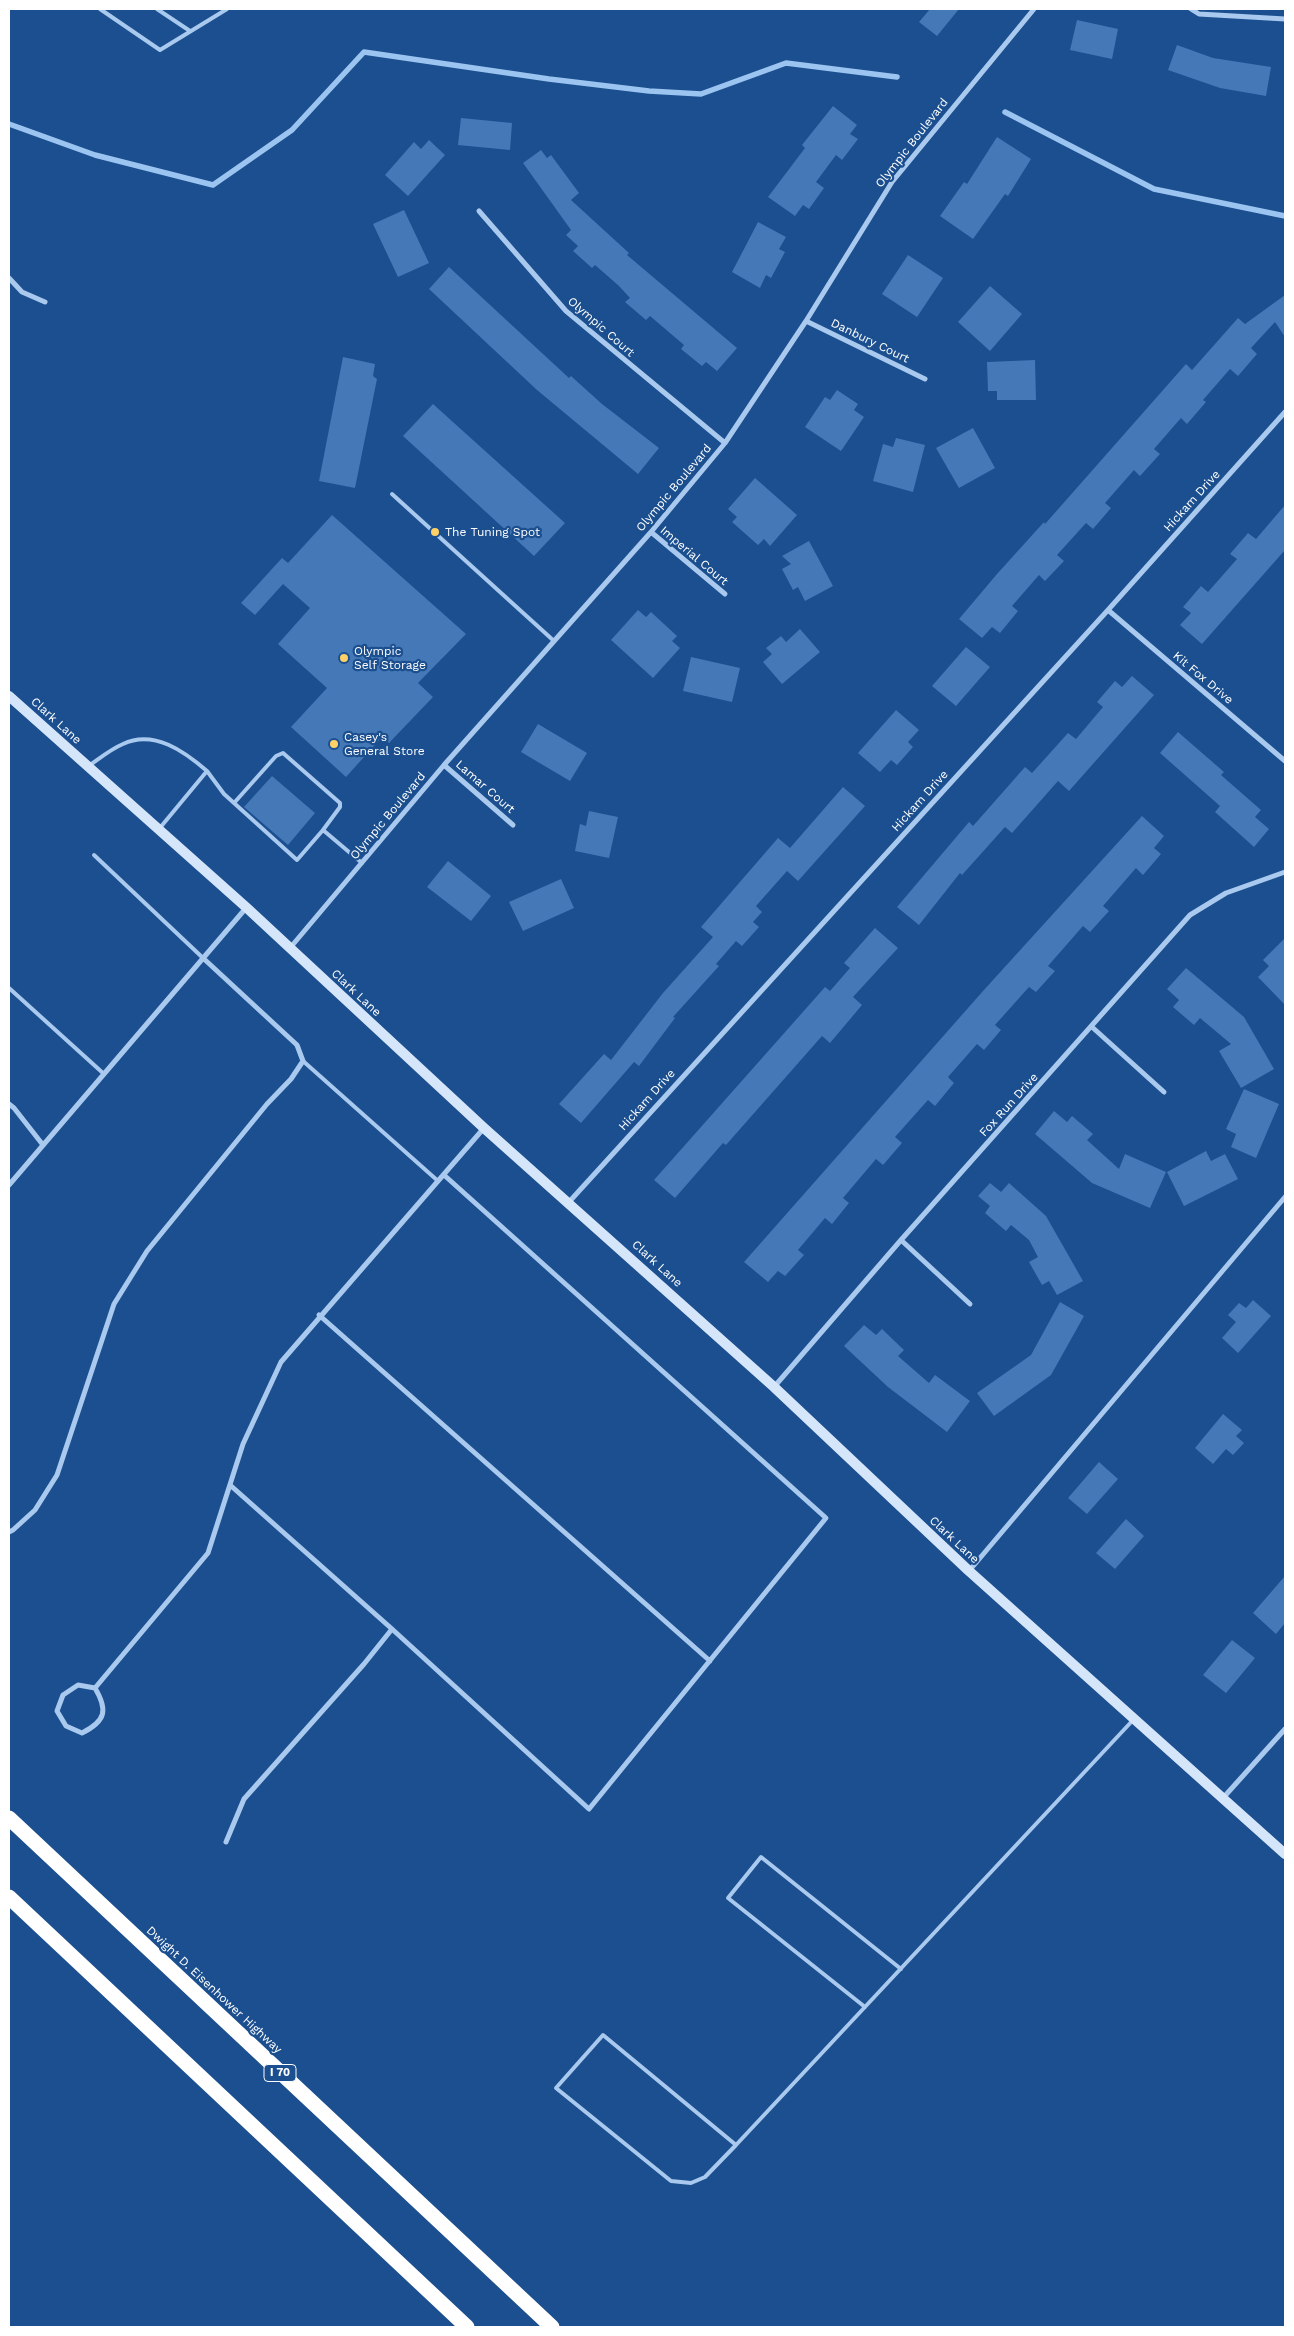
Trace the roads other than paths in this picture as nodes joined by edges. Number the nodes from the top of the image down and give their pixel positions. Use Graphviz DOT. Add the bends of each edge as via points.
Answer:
graph roads {
  1 [pos="100,9"];
  2 [pos="156,9"];
  3 [pos="224,9"];
  4 [pos="1034,9"];
  5 [pos="1191,9"];
  6 [pos="1285,19"];
  7 [pos="190,31"];
  8 [pos="479,211"];
  9 [pos="9,278"];
  10 [pos="45,302"];
  11 [pos="806,321"];
  12 [pos="925,379"];
  13 [pos="1285,412"];
  14 [pos="725,443"];
  15 [pos="392,494"];
  16 [pos="651,532"];
  17 [pos="725,594"];
  18 [pos="1108,610"];
  19 [pos="554,641"];
  20 [pos="9,696"];
  21 [pos="1285,761"];
  22 [pos="444,765"];
  23 [pos="88,766"];
  24 [pos="207,771"];
  25 [pos="234,803"];
  26 [pos="513,825"];
  27 [pos="159,829"];
  28 [pos="323,830"];
  29 [pos="94,855"];
  30 [pos="362,863"];
  31 [pos="1285,872"];
  32 [pos="247,908"];
  33 [pos="289,948"];
  34 [pos="203,958"];
  35 [pos="9,988"];
  36 [pos="1092,1027"];
  37 [pos="303,1061"];
  38 [pos="104,1074"];
  39 [pos="1164,1092"];
  40 [pos="9,1104"];
  41 [pos="484,1128"];
  42 [pos="43,1145"];
  43 [pos="444,1175"];
  44 [pos="438,1182"];
  45 [pos="9,1185"];
  46 [pos="1285,1196"];
  47 [pos="568,1202"];
  48 [pos="900,1240"];
  49 [pos="970,1304"];
  50 [pos="320,1316"];
  51 [pos="774,1387"];
  52 [pos="230,1485"];
  53 [pos="9,1532"];
  54 [pos="969,1571"];
  55 [pos="392,1629"];
  56 [pos="710,1661"];
  57 [pos="95,1688"];
  58 [pos="1134,1719"];
  59 [pos="1285,1729"];
  60 [pos="1223,1798"];
  61 [pos="9,1818"];
  62 [pos="226,1842"];
  63 [pos="1285,1854"];
  64 [pos="9,1897"];
  65 [pos="900,1969"];
  66 [pos="865,2007"];
  67 [pos="736,2146"];
  68 [pos="467,2327"];
  69 [pos="552,2327"];
  1 -- 7 [label="lane" via="160,50"];
  2 -- 7 [label="lane"];
  3 -- 7 [label="lane"];
  4 -- 11 [label="street, Olympic Boulevard" via="892,182"];
  5 -- 6 [label="street" via="1199,14"];
  8 -- 14 [label="street, Olympic Court" via="566,311"];
  9 -- 10 [label="street" via="22,292"];
  11 -- 12 [label="street, Danbury Court"];
  11 -- 14 [label="street, Olympic Boulevard"];
  13 -- 18 [label="street, Hickam Drive"];
  14 -- 16 [label="street, Olympic Boulevard"];
  15 -- 19 [label="lane"];
  16 -- 17 [label="street, Imperial Court"];
  16 -- 19 [label="street, Olympic Boulevard"];
  18 -- 21 [label="street, Kit Fox Drive"];
  18 -- 47 [label="street, Hickam Drive"];
  19 -- 22 [label="street, Olympic Boulevard"];
  20 -- 23 [label="main road, Clark Lane"];
  22 -- 26 [label="street, Lamar Court"];
  22 -- 30 [label="street, Olympic Boulevard"];
  23 -- 24 [label="lane" via="124,743 152,739 185,752"];
  23 -- 27 [label="main road, Clark Lane"];
  24 -- 25 [label="lane"];
  24 -- 27 [label="lane"];
  25 -- 28 [label="lane" via="297,860"];
  25 -- 28 [label="lane" via="276,756 283,753 340,803"];
  27 -- 32 [label="main road, Clark Lane"];
  28 -- 30 [label="lane"];
  29 -- 34 [label="lane"];
  30 -- 33 [label="street, Olympic Boulevard"];
  31 -- 36 [label="street, Fox Run Drive" via="1226,893 1190,916"];
  32 -- 33 [label="main road, Clark Lane"];
  32 -- 34 [label="street"];
  33 -- 41 [label="main road, Clark Lane"];
  34 -- 37 [label="street" via="297,1045"];
  34 -- 38 [label="street"];
  35 -- 38 [label="lane"];
  36 -- 39 [label="street"];
  36 -- 48 [label="street, Fox Run Drive"];
  37 -- 44 [label="lane"];
  37 -- 53 [label="street" via="147,1251 114,1304 57,1475 34,1510"];
  38 -- 42 [label="street"];
  40 -- 42 [label="street"];
  41 -- 43 [label="street"];
  41 -- 47 [label="main road, Clark Lane"];
  42 -- 45 [label="street"];
  43 -- 44 [label="street"];
  43 -- 56 [label="street" via="826,1518"];
  44 -- 50 [label="street"];
  46 -- 54 [label="street"];
  47 -- 51 [label="main road, Clark Lane"];
  48 -- 49 [label="street"];
  48 -- 51 [label="street, Fox Run Drive"];
  50 -- 52 [label="street" via="281,1362 243,1444"];
  50 -- 56 [label="street"];
  51 -- 54 [label="main road, Clark Lane"];
  52 -- 55 [label="street"];
  52 -- 57 [label="street" via="208,1553"];
  54 -- 58 [label="main road, Clark Lane"];
  55 -- 56 [label="street" via="589,1809"];
  55 -- 62 [label="street" via="244,1799"];
  57 -- 57 [label="street" via="78,1685 63,1694 57,1711 66,1726 82,1733 95,1726 103,1714 103,1701"];
  58 -- 60 [label="main road, Clark Lane"];
  58 -- 65 [label="lane"];
  59 -- 60 [label="street"];
  60 -- 63 [label="main road, Clark Lane"];
  61 -- 69 [label="highway, Dwight D. Eisenhower Highway / I 70"];
  64 -- 68 [label="highway"];
  65 -- 66 [label="lane"];
  65 -- 66 [label="lane" via="760,1857 728,1898"];
  66 -- 67 [label="lane"];
  67 -- 67 [label="lane" via="603,2035 556,2088 671,2181 692,2184 705,2177"];
}
